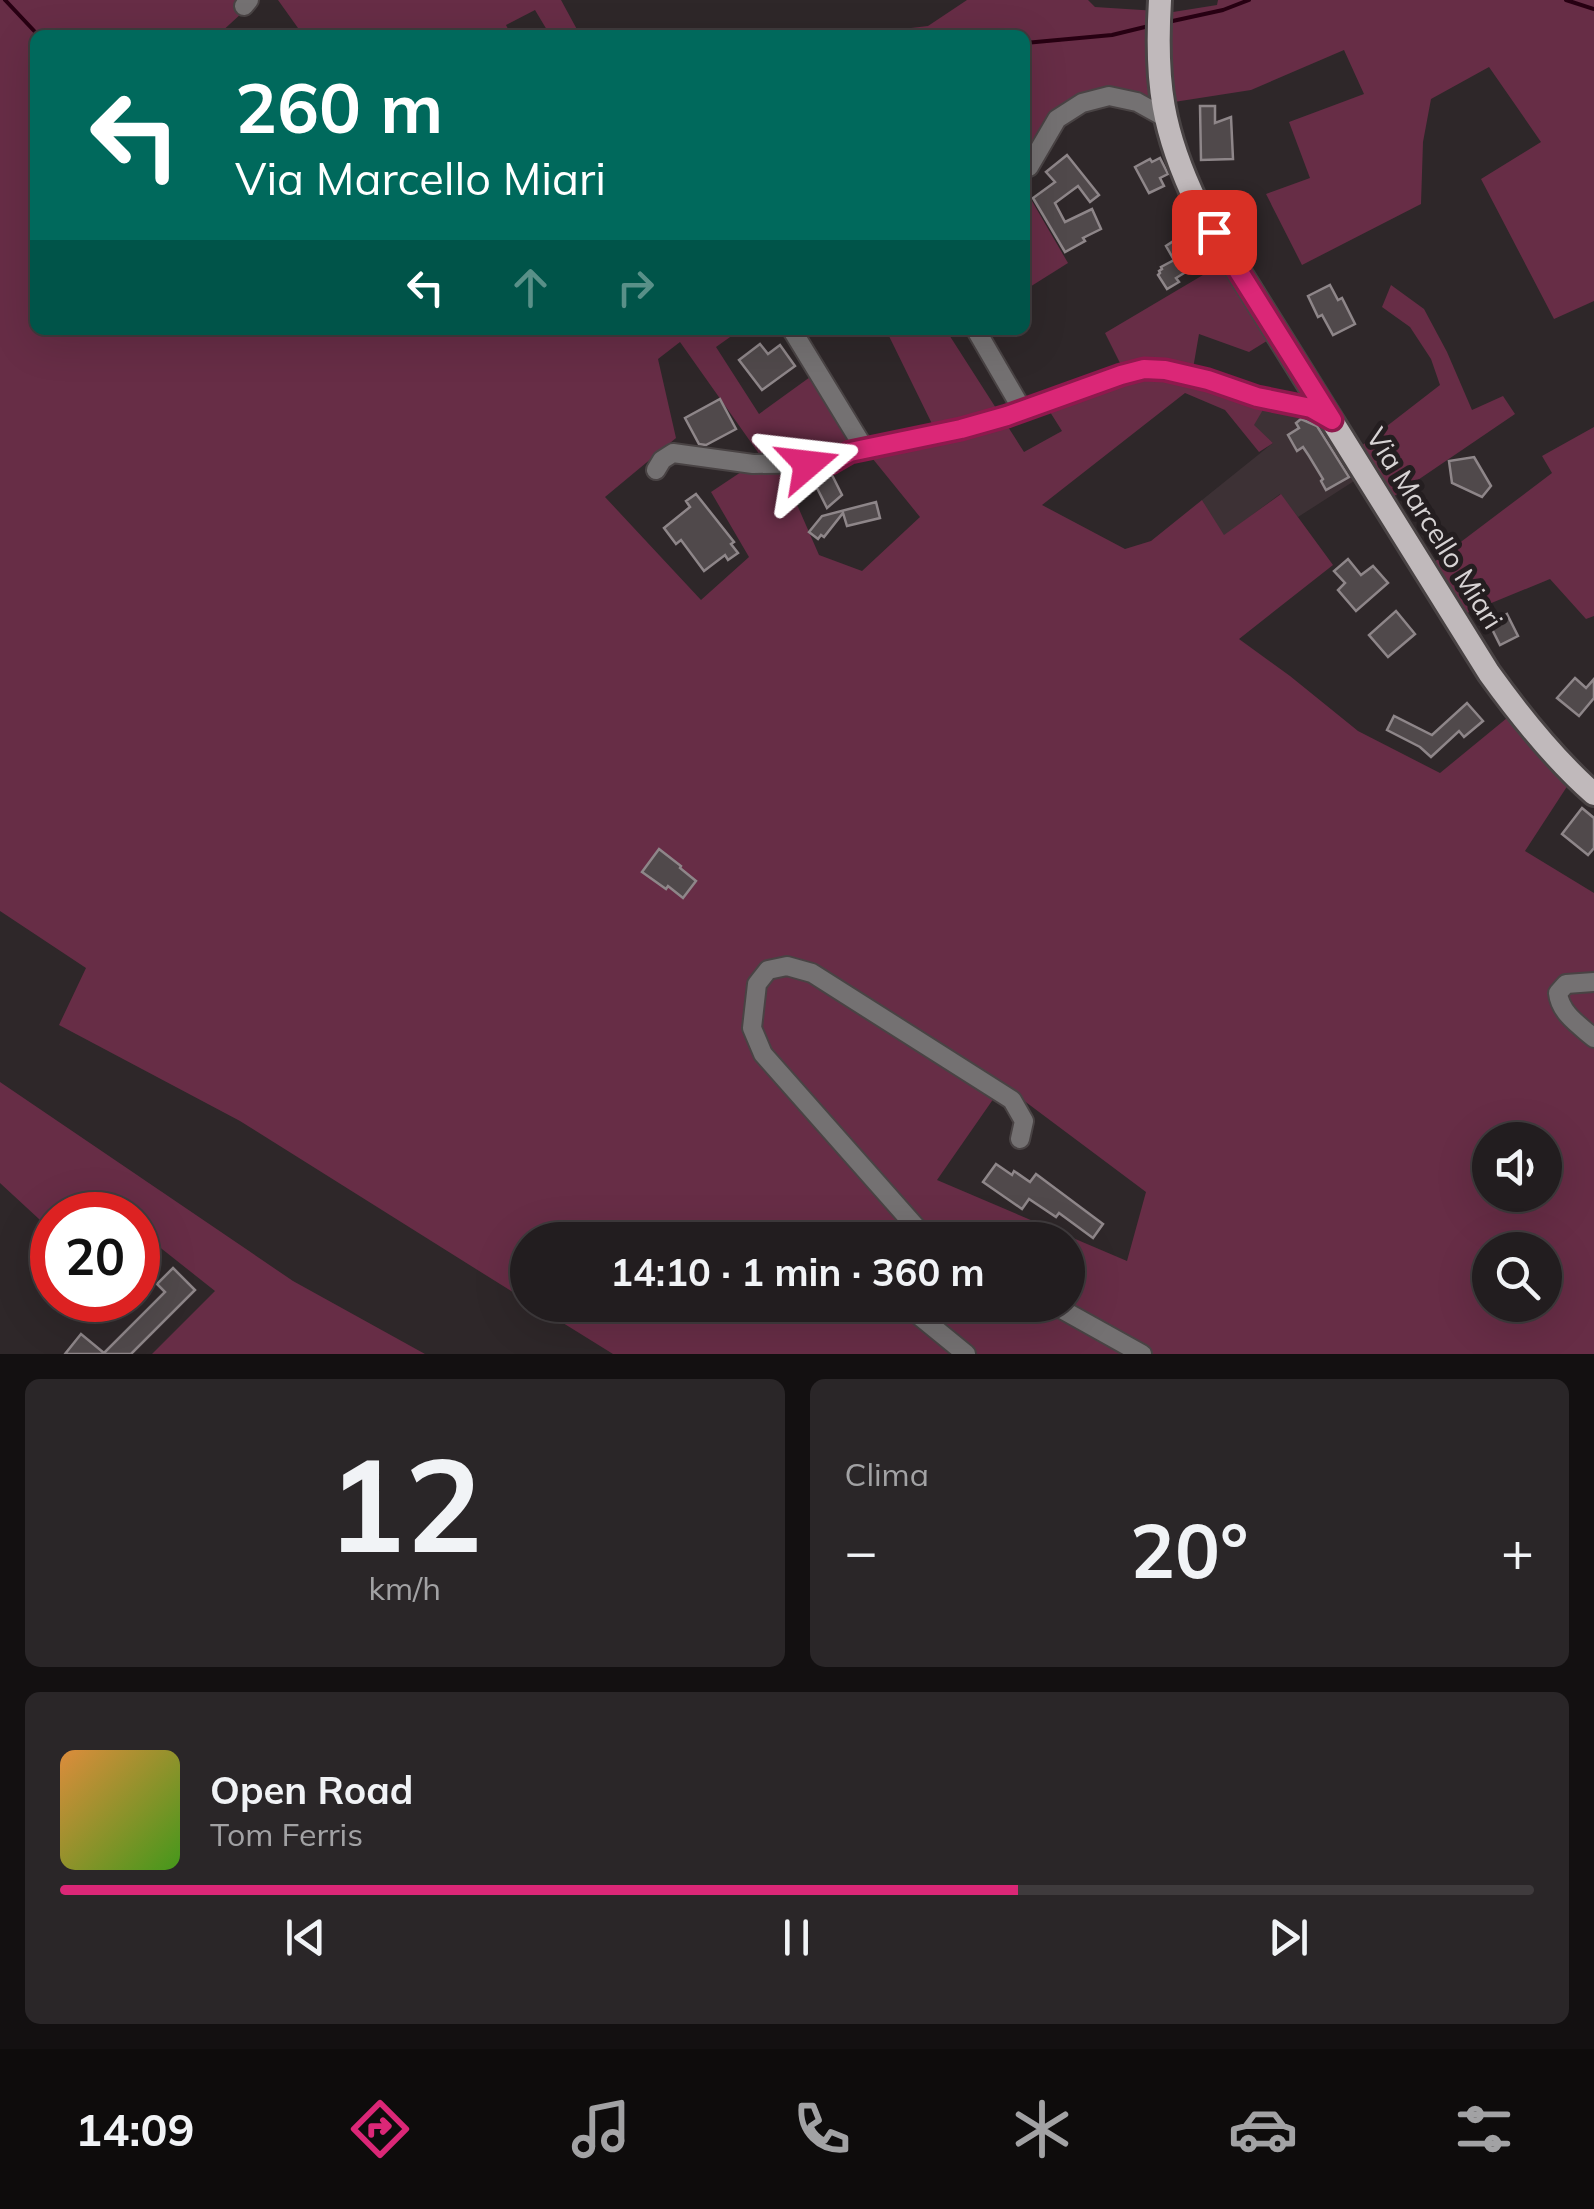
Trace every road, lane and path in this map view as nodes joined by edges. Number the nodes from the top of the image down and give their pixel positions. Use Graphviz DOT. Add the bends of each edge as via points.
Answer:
graph roads {
  1 [pos="1160,4"];
  2 [pos="1164,117"];
  3 [pos="1030,164"];
  4 [pos="795,335"];
  5 [pos="979,335"];
  6 [pos="1024,411"];
  7 [pos="1332,420"];
  8 [pos="864,448"];
  9 [pos="656,470"];
  10 [pos="1594,794"];
  11 [pos="1594,982"];
  12 [pos="1594,1038"];
  13 [pos="1020,1138"];
  14 [pos="915,1222"];
  15 [pos="927,1322"];
  16 [pos="1085,1322"];
  17 [pos="966,1354"];
  18 [pos="1142,1354"];
  1 -- 2 [label="main road, Via Marcello Miari"];
  2 -- 3 [label="street" via="1109,96 1082,103 1057,119"];
  2 -- 7 [label="main road, Via Marcello Miari" via="1198,206"];
  4 -- 8 [label="street"];
  5 -- 6 [label="street"];
  6 -- 7 [label="street" via="1144,369 1208,380"];
  6 -- 8 [label="street"];
  7 -- 10 [label="main road, Via Marcello Miari" via="1498,685"];
  8 -- 9 [label="street" via="831,463 808,464 673,454"];
  11 -- 12 [label="street" via="1566,984 1558,993 1564,1011"];
  13 -- 14 [label="street" via="1024,1120 1012,1100 812,973 787,966 768,970 758,984 752,1028 762,1054"];
  15 -- 17 [label="street"];
  16 -- 18 [label="street"];
}
